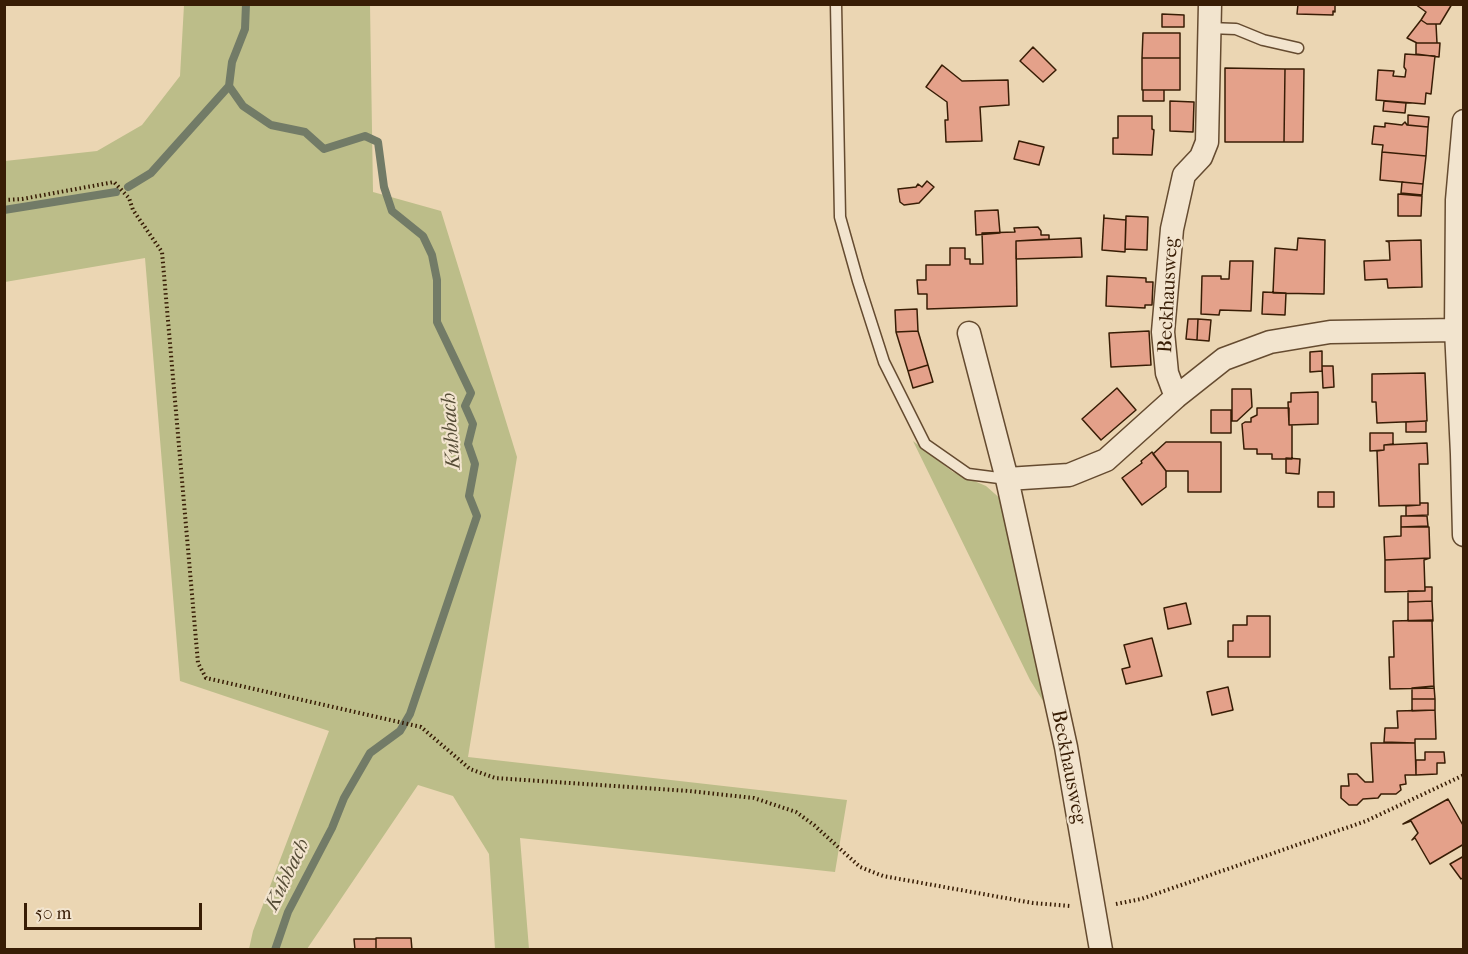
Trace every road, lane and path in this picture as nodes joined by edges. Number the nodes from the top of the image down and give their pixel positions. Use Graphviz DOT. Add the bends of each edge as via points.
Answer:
graph roads {
  1 [pos="836,4"];
  2 [pos="1210,4"];
  3 [pos="1209,28"];
  4 [pos="1298,48"];
  5 [pos="1464,121"];
  6 [pos="4,200"];
  7 [pos="1460,200"];
  8 [pos="1456,330"];
  9 [pos="969,333"];
  10 [pos="1176,397"];
  11 [pos="1463,454"];
  12 [pos="1007,479"];
  13 [pos="1464,535"];
  14 [pos="1464,776"];
  15 [pos="1093,908"];
  16 [pos="1101,950"];
  1 -- 12 [label="lane" via="840,217 884,362 925,444 968,474"];
  2 -- 3 [label="street, Beckhausweg"];
  3 -- 4 [label="lane" via="1236,29"];
  3 -- 10 [label="street, Beckhausweg" via="1207,142 1202,157 1184,175 1167,276 1164,354"];
  5 -- 7 [label="street"];
  6 -- 15 [label="path" via="114,182 129,198 162,252 198,663 206,678 421,727 470,769 495,778 754,798 796,812 860,867 883,876 1033,903"];
  7 -- 8 [label="street"];
  8 -- 10 [label="street" via="1330,332 1270,342 1224,359"];
  8 -- 11 [label="street"];
  9 -- 12 [label="street, Beckhausweg"];
  10 -- 12 [label="street" via="1106,460 1069,474"];
  11 -- 13 [label="street"];
  12 -- 15 [label="street, Beckhausweg" via="1066,747"];
  14 -- 15 [label="path" via="1366,821 1141,899"];
  15 -- 16 [label="street, Beckhausweg"];
}
